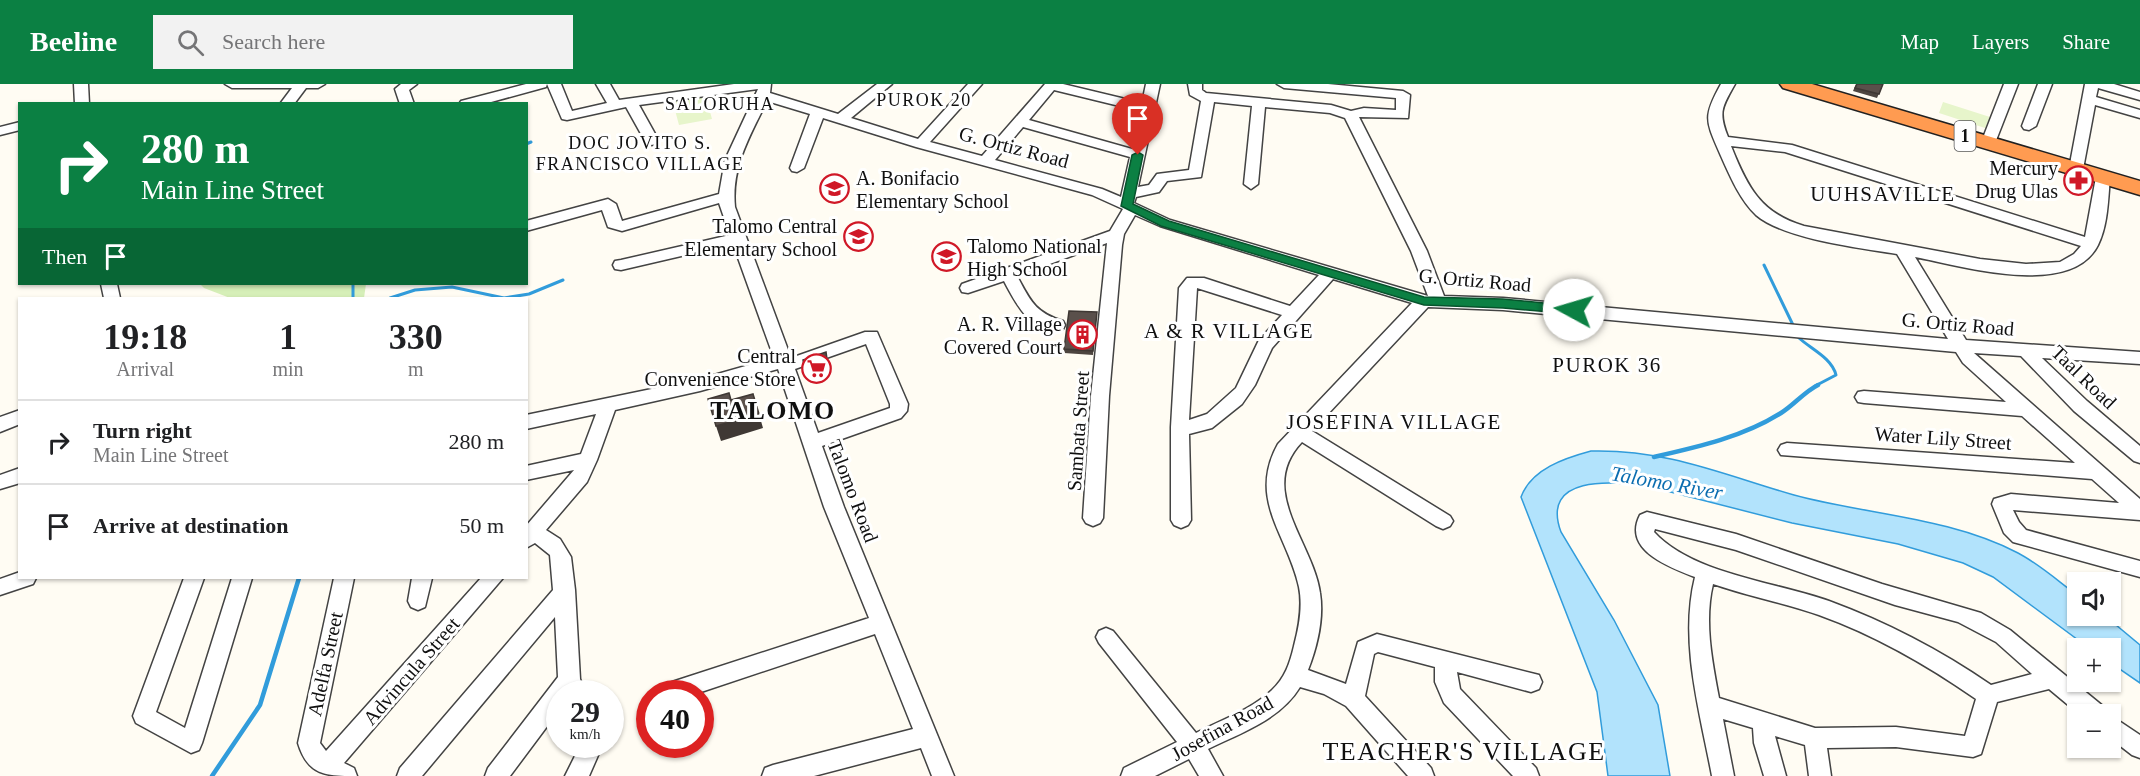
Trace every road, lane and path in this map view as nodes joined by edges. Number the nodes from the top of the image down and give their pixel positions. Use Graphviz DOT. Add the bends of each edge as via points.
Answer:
graph roads {
  1 [pos="81,84"];
  2 [pos="232,84"];
  3 [pos="318,84"];
  4 [pos="410,84"];
  5 [pos="541,84"];
  6 [pos="554,84"];
  7 [pos="603,84"];
  8 [pos="885,84"];
  9 [pos="975,84"];
  10 [pos="1153,84"];
  11 [pos="1195,84"];
  12 [pos="1284,84"];
  13 [pos="1728,84"];
  14 [pos="1790,84"];
  15 [pos="2011,84"];
  16 [pos="2045,84"];
  17 [pos="2092,84"];
  18 [pos="2099,84"];
  19 [pos="301,85"];
  20 [pos="1051,85"];
  21 [pos="764,88"];
  22 [pos="1364,92"];
  23 [pos="2140,96"];
  24 [pos="1208,98"];
  25 [pos="2089,99"];
  26 [pos="82,102"];
  27 [pos="288,102"];
  28 [pos="406,102"];
  29 [pos="474,102"];
  30 [pos="630,102"];
  31 [pos="1259,103"];
  32 [pos="615,105"];
  33 [pos="1282,105"];
  34 [pos="1148,109"];
  35 [pos="818,111"];
  36 [pos="1358,113"];
  37 [pos="2140,114"];
  38 [pos="842,118"];
  39 [pos="1020,122"];
  40 [pos="18,126"];
  41 [pos="2029,126"];
  42 [pos="0,131"];
  43 [pos="652,141"];
  44 [pos="1723,141"];
  45 [pos="1989,143"];
  46 [pos="921,144"];
  47 [pos="1138,155"];
  48 [pos="986,162"];
  49 [pos="798,168"];
  50 [pos="2076,169"];
  51 [pos="2103,177"];
  52 [pos="1251,184"];
  53 [pos="2140,188"];
  54 [pos="725,197"];
  55 [pos="1129,202"];
  56 [pos="528,225"];
  57 [pos="1116,234"];
  58 [pos="738,238"];
  59 [pos="2091,244"];
  60 [pos="1903,251"];
  61 [pos="621,266"];
  62 [pos="1331,271"];
  63 [pos="1008,273"];
  64 [pos="968,288"];
  65 [pos="1431,301"];
  66 [pos="1293,313"];
  67 [pos="1057,326"];
  68 [pos="1959,346"];
  69 [pos="2026,351"];
  70 [pos="2140,358"];
  71 [pos="785,364"];
  72 [pos="1864,397"];
  73 [pos="608,404"];
  74 [pos="2025,410"];
  75 [pos="18,417"];
  76 [pos="528,422"];
  77 [pos="0,425"];
  78 [pos="1180,427"];
  79 [pos="1300,432"];
  80 [pos="811,443"];
  81 [pos="1787,450"];
  82 [pos="2140,456"];
  83 [pos="588,460"];
  84 [pos="2096,472"];
  85 [pos="528,473"];
  86 [pos="18,476"];
  87 [pos="0,482"];
  88 [pos="2140,511"];
  89 [pos="1093,518"];
  90 [pos="1181,520"];
  91 [pos="1443,521"];
  92 [pos="530,536"];
  93 [pos="2140,569"];
  94 [pos="1706,572"];
  95 [pos="23,579"];
  96 [pos="194,579"];
  97 [pos="242,579"];
  98 [pos="344,579"];
  99 [pos="422,579"];
  100 [pos="492,579"];
  101 [pos="0,587"];
  102 [pos="564,590"];
  103 [pos="418,602"];
  104 [pos="881,623"];
  105 [pos="1106,637"];
  106 [pos="1446,661"];
  107 [pos="1295,676"];
  108 [pos="2052,679"];
  109 [pos="572,680"];
  110 [pos="708,680"];
  111 [pos="1531,682"];
  112 [pos="1988,695"];
  113 [pos="1354,699"];
  114 [pos="2083,704"];
  115 [pos="1710,705"];
  116 [pos="546,717"];
  117 [pos="1763,722"];
  118 [pos="2121,733"];
  119 [pos="927,736"];
  120 [pos="1815,738"];
  121 [pos="1193,746"];
  122 [pos="2140,748"];
  123 [pos="587,758"];
  124 [pos="337,771"];
  125 [pos="408,776"];
  126 [pos="496,776"];
  127 [pos="576,776"];
  128 [pos="773,776"];
  129 [pos="944,776"];
  130 [pos="1132,776"];
  131 [pos="1212,776"];
  132 [pos="1423,776"];
  133 [pos="1528,776"];
  134 [pos="1723,776"];
  135 [pos="1775,776"];
  136 [pos="1820,776"];
  1 -- 26 [label="street"];
  2 -- 19 [label="street"];
  3 -- 19 [label="street"];
  4 -- 28 [label="street" via="402,89"];
  5 -- 29 [label="street"];
  6 -- 32 [label="street" via="567,116"];
  7 -- 32 [label="street"];
  8 -- 38 [label="street"];
  9 -- 46 [label="street"];
  10 -- 34 [label="street, Sambata Street"];
  11 -- 24 [label="street" via="1196,94"];
  12 -- 22 [label="street"];
  12 -- 33 [label="street"];
  13 -- 44 [label="street" via="1714,112"];
  14 -- 45 [label="highway, 1"];
  15 -- 45 [label="street"];
  16 -- 41 [label="street"];
  17 -- 25 [label="street"];
  18 -- 23 [label="street"];
  19 -- 27 [label="street"];
  20 -- 34 [label="street"];
  20 -- 39 [label="street"];
  21 -- 30 [label="street" via="646,93"];
  21 -- 35 [label="street, G. Ortiz Road"];
  21 -- 54 [label="street, Talomo Road" via="729,167"];
  22 -- 36 [label="street"];
  22 -- 36 [label="street" via="1403,95 1403,116"];
  24 -- 31 [label="street"];
  24 -- 55 [label="street" via="1196,174 1167,175 1154,189"];
  25 -- 37 [label="street"];
  25 -- 50 [label="street"];
  30 -- 32 [label="street"];
  30 -- 43 [label="street"];
  31 -- 33 [label="street"];
  31 -- 52 [label="street"];
  33 -- 36 [label="street"];
  34 -- 47 [label="street, Sambata Street"];
  35 -- 38 [label="street, G. Ortiz Road"];
  35 -- 49 [label="street"];
  36 -- 65 [label="street" via="1419,251"];
  38 -- 46 [label="street, G. Ortiz Road"];
  39 -- 47 [label="street"];
  39 -- 48 [label="street"];
  40 -- 42 [label="street"];
  44 -- 59 [label="street" via="1787,148"];
  44 -- 60 [label="street" via="1745,192 1755,207 1771,219 1793,228"];
  45 -- 50 [label="highway, 1"];
  46 -- 48 [label="street, G. Ortiz Road"];
  47 -- 55 [label="street, Sambata Street"];
  48 -- 55 [label="street, G. Ortiz Road"];
  50 -- 51 [label="highway, 1"];
  51 -- 53 [label="highway, 1"];
  51 -- 59 [label="street"];
  54 -- 56 [label="street" via="622,226 613,224 608,204"];
  54 -- 58 [label="street, Talomo Road"];
  55 -- 57 [label="street, Sambata Street"];
  55 -- 62 [label="street, G. Ortiz Road" via="1165,223"];
  57 -- 63 [label="street"];
  57 -- 89 [label="street, Sambata Street"];
  58 -- 61 [label="street"];
  58 -- 71 [label="street, Talomo Road"];
  59 -- 60 [label="street" via="2075,262 2038,270"];
  60 -- 68 [label="street"];
  62 -- 65 [label="street, G. Ortiz Road"];
  62 -- 66 [label="street"];
  63 -- 64 [label="street"];
  63 -- 67 [label="street" via="1033,316"];
  65 -- 68 [label="street, G. Ortiz Road" via="1526,305"];
  65 -- 79 [label="street, Josefina Road"];
  66 -- 78 [label="street" via="1265,344 1250,379 1235,399 1209,421"];
  66 -- 78 [label="street" via="1204,283 1189,285"];
  68 -- 69 [label="street, G. Ortiz Road"];
  68 -- 74 [label="street"];
  69 -- 70 [label="street, G. Ortiz Road"];
  69 -- 82 [label="street, Taal Road" via="2095,420"];
  71 -- 73 [label="street"];
  71 -- 80 [label="street, Talomo Road"];
  71 -- 80 [label="street" via="871,336 899,404 895,413"];
  72 -- 74 [label="street"];
  73 -- 76 [label="street"];
  73 -- 83 [label="street"];
  74 -- 84 [label="street"];
  75 -- 77 [label="street"];
  78 -- 90 [label="street"];
  79 -- 91 [label="street"];
  79 -- 107 [label="street, Josefina Road" via="1284,449 1273,475 1277,506 1305,572 1311,598 1309,626"];
  80 -- 104 [label="street, Talomo Road"];
  81 -- 84 [label="street, Water Lily Street"];
  83 -- 85 [label="street"];
  83 -- 92 [label="street" via="573,487"];
  84 -- 88 [label="street"];
  86 -- 87 [label="street"];
  88 -- 93 [label="street" via="2001,504 2011,527 2020,536"];
  92 -- 102 [label="street" via="558,549"];
  94 -- 108 [label="street" via="1665,556 1644,534 1647,520 1748,545 1972,619 1999,633"];
  94 -- 112 [label="street" via="1875,628 1930,655"];
  94 -- 115 [label="street" via="1698,618"];
  95 -- 101 [label="street"];
  96 -- 97 [label="street" via="144,716 191,743"];
  98 -- 124 [label="street, Adelfa Street" via="309,735 313,756"];
  99 -- 103 [label="street"];
  100 -- 124 [label="street, Advincula Street"];
  102 -- 109 [label="street"];
  102 -- 125 [label="street"];
  104 -- 110 [label="street"];
  104 -- 119 [label="street, Talomo Road"];
  105 -- 121 [label="street"];
  106 -- 111 [label="street"];
  106 -- 113 [label="street" via="1385,644 1370,644 1362,656"];
  106 -- 133 [label="street" via="1446,681 1452,696"];
  107 -- 113 [label="street" via="1329,686"];
  107 -- 121 [label="street, Josefina Road" via="1273,703"];
  108 -- 112 [label="street"];
  108 -- 114 [label="street"];
  112 -- 120 [label="street" via="1973,747 1896,737"];
  113 -- 132 [label="street"];
  115 -- 117 [label="street"];
  115 -- 134 [label="street"];
  116 -- 126 [label="street"];
  117 -- 120 [label="street"];
  117 -- 135 [label="street"];
  118 -- 122 [label="street"];
  119 -- 128 [label="street"];
  119 -- 129 [label="street, Talomo Road"];
  120 -- 136 [label="street"];
  121 -- 130 [label="street, Josefina Road"];
  121 -- 131 [label="street"];
  123 -- 127 [label="street"];
}
